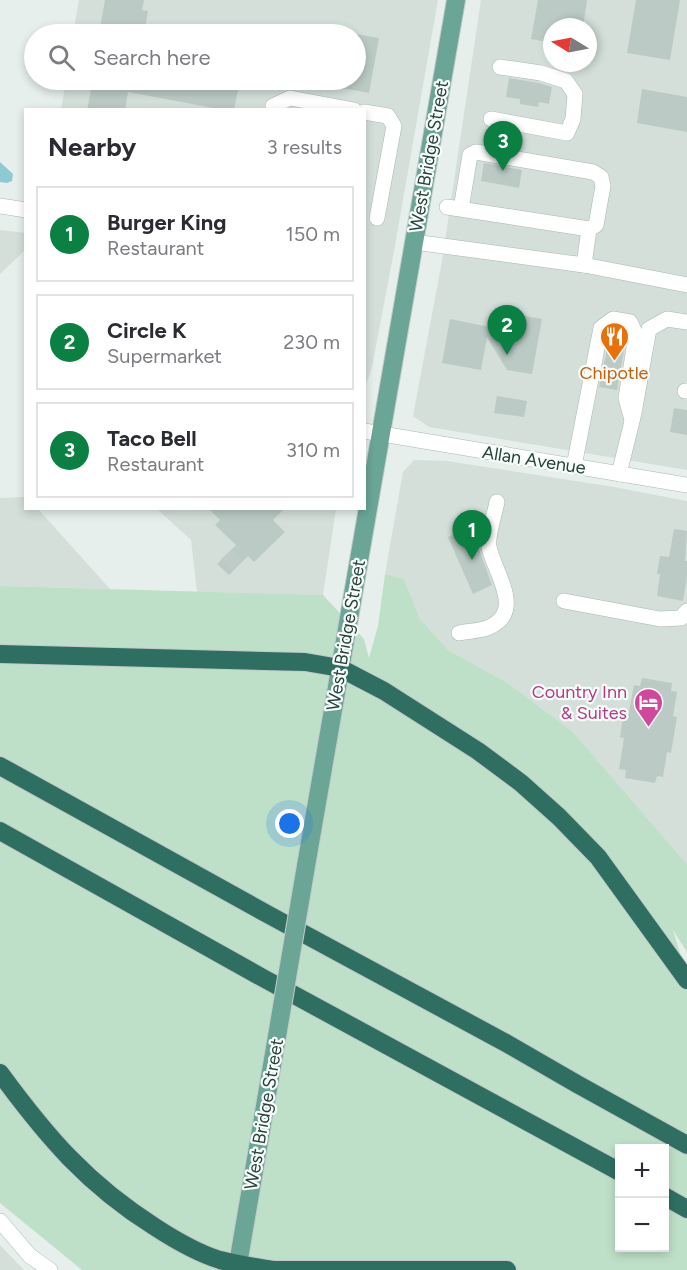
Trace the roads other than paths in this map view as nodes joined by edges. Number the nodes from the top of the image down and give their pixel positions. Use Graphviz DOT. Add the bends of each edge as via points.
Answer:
graph roads {
  1 [pos="456,0"];
  2 [pos="500,67"];
  3 [pos="273,108"];
  4 [pos="343,108"];
  5 [pos="366,112"];
  6 [pos="491,119"];
  7 [pos="0,206"];
  8 [pos="24,210"];
  9 [pos="378,218"];
  10 [pos="589,229"];
  11 [pos="414,242"];
  12 [pos="584,266"];
  13 [pos="687,285"];
  14 [pos="687,322"];
  15 [pos="632,420"];
  16 [pos="373,433"];
  17 [pos="574,466"];
  18 [pos="619,474"];
  19 [pos="366,483"];
  20 [pos="687,485"];
  21 [pos="497,502"];
  22 [pos="362,510"];
  23 [pos="564,601"];
  24 [pos="687,611"];
  25 [pos="459,633"];
  26 [pos="0,654"];
  27 [pos="340,668"];
  28 [pos="0,766"];
  29 [pos="0,831"];
  30 [pos="687,980"];
  31 [pos="0,1073"];
  32 [pos="687,1145"];
  33 [pos="615,1169"];
  34 [pos="666,1198"];
  35 [pos="687,1209"];
  36 [pos="0,1221"];
  37 [pos="238,1267"];
  38 [pos="50,1270"];
  39 [pos="507,1270"];
  1 -- 11 [label="main road, West Bridge Street"];
  2 -- 6 [label="street" via="566,81 575,94 573,119 567,133"];
  3 -- 4 [label="street" via="290,98"];
  5 -- 9 [label="street" via="388,116 394,126"];
  7 -- 8 [label="street"];
  10 -- 10 [label="street" via="454,208 470,155 476,152 593,172 601,177 603,186 596,225"];
  10 -- 12 [label="street"];
  11 -- 12 [label="street"];
  11 -- 16 [label="main road, West Bridge Street"];
  12 -- 13 [label="street"];
  14 -- 15 [label="street" via="667,319 649,329"];
  15 -- 17 [label="street" via="626,398 636,335 630,322 613,319 601,328"];
  15 -- 18 [label="street"];
  16 -- 17 [label="street, Allan Avenue"];
  16 -- 19 [label="main road, West Bridge Street"];
  17 -- 18 [label="street, Allan Avenue"];
  18 -- 20 [label="street, Allan Avenue"];
  21 -- 25 [label="street" via="488,545 504,588 507,609 500,621 486,629"];
  22 -- 27 [label="main road, West Bridge Street"];
  23 -- 24 [label="street" via="660,619 681,618"];
  26 -- 27 [label="highway" via="305,662"];
  27 -- 30 [label="highway" via="478,751 559,817 598,857"];
  27 -- 37 [label="main road, West Bridge Street, bridge"];
  28 -- 32 [label="highway"];
  29 -- 33 [label="highway"];
  31 -- 37 [label="highway" via="66,1155 110,1197 196,1251"];
  34 -- 35 [label="highway"];
  36 -- 38 [label="street" via="30,1256"];
  37 -- 39 [label="highway"];
}
